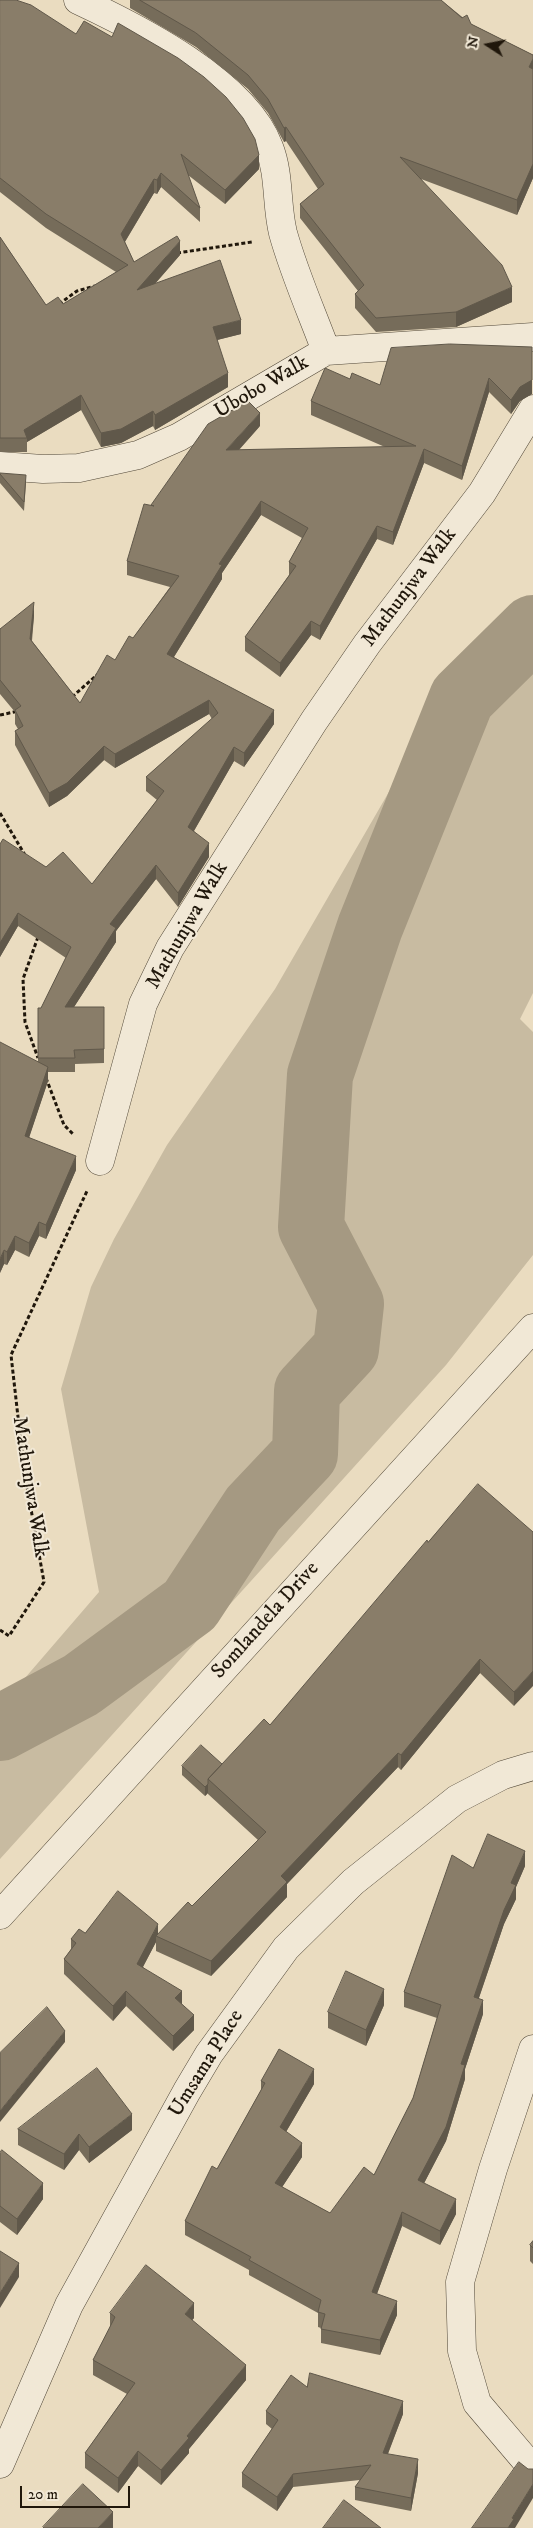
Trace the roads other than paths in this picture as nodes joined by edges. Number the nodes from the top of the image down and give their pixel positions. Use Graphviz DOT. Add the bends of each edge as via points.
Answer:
graph roads {
  1 [pos="78,0"];
  2 [pos="533,337"];
  3 [pos="326,351"];
  4 [pos="533,409"];
  5 [pos="0,466"];
  6 [pos="100,1161"];
  7 [pos="533,1328"];
  8 [pos="533,1766"];
  9 [pos="0,1915"];
  10 [pos="533,2049"];
  11 [pos="0,2464"];
  12 [pos="533,2469"];
  1 -- 3 [label="street" via="179,54 232,95 258,126 269,146 277,173 283,233"];
  2 -- 3 [label="street, Ubobo Walk"];
  3 -- 5 [label="street, Ubobo Walk" via="179,437 138,454 79,468"];
  4 -- 6 [label="street, Mathunjwa Walk" via="482,493 367,644 314,721 170,948 143,1004"];
  7 -- 9 [label="street, Somlandela Drive"];
  8 -- 11 [label="street, Umsama Place" via="503,1775 457,1799 353,1882 286,1948 209,2054 187,2091 69,2305"];
  10 -- 12 [label="street" via="460,2282 462,2351 477,2403"];
}
